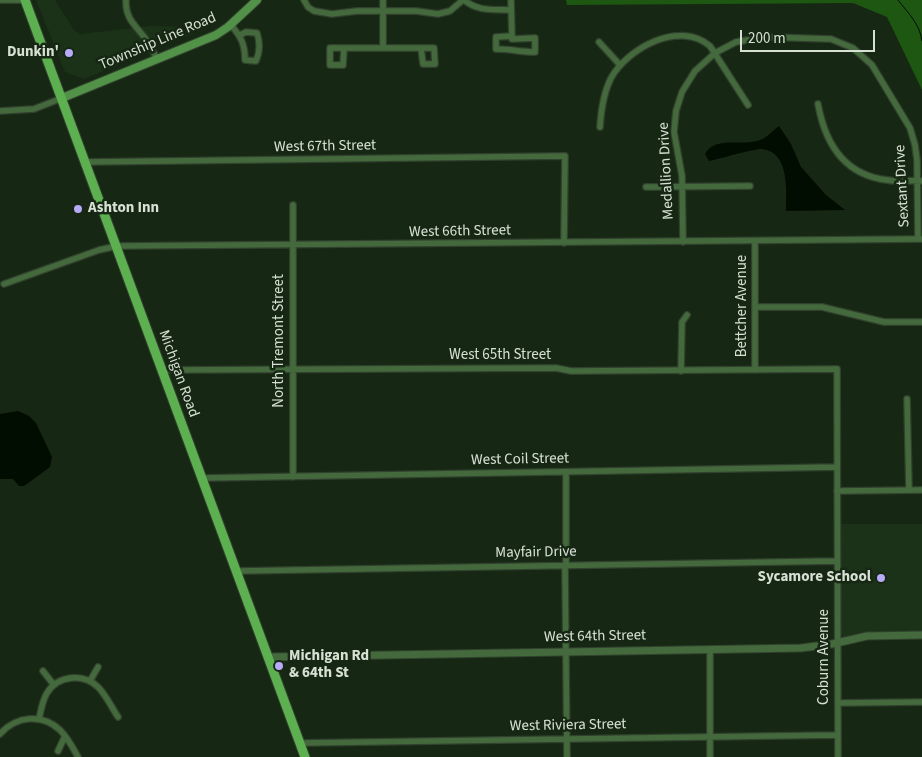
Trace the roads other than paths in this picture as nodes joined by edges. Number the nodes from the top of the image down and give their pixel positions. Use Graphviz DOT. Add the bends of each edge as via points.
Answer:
graph roads {
  1 [pos="0,0"];
  2 [pos="25,0"];
  3 [pos="126,0"];
  4 [pos="257,0"];
  5 [pos="304,0"];
  6 [pos="383,0"];
  7 [pos="464,0"];
  8 [pos="511,0"];
  9 [pos="511,10"];
  10 [pos="383,11"];
  11 [pos="231,25"];
  12 [pos="240,35"];
  13 [pos="512,38"];
  14 [pos="599,42"];
  15 [pos="344,48"];
  16 [pos="383,48"];
  17 [pos="422,48"];
  18 [pos="512,49"];
  19 [pos="715,52"];
  20 [pos="156,60"];
  21 [pos="620,65"];
  22 [pos="62,98"];
  23 [pos="818,104"];
  24 [pos="748,105"];
  25 [pos="0,111"];
  26 [pos="600,127"];
  27 [pos="86,162"];
  28 [pos="920,180"];
  29 [pos="750,186"];
  30 [pos="646,187"];
  31 [pos="682,187"];
  32 [pos="293,205"];
  33 [pos="920,239"];
  34 [pos="682,242"];
  35 [pos="755,242"];
  36 [pos="564,243"];
  37 [pos="117,246"];
  38 [pos="293,246"];
  39 [pos="4,284"];
  40 [pos="755,307"];
  41 [pos="687,315"];
  42 [pos="922,322"];
  43 [pos="837,369"];
  44 [pos="162,370"];
  45 [pos="293,370"];
  46 [pos="755,370"];
  47 [pos="681,371"];
  48 [pos="907,399"];
  49 [pos="837,467"];
  50 [pos="566,472"];
  51 [pos="293,477"];
  52 [pos="202,478"];
  53 [pos="909,490"];
  54 [pos="922,490"];
  55 [pos="837,491"];
  56 [pos="837,561"];
  57 [pos="566,565"];
  58 [pos="236,570"];
  59 [pos="922,635"];
  60 [pos="838,643"];
  61 [pos="710,649"];
  62 [pos="566,652"];
  63 [pos="268,657"];
  64 [pos="98,667"];
  65 [pos="43,671"];
  66 [pos="90,681"];
  67 [pos="54,685"];
  68 [pos="922,702"];
  69 [pos="838,703"];
  70 [pos="118,717"];
  71 [pos="40,719"];
  72 [pos="1,731"];
  73 [pos="837,735"];
  74 [pos="65,736"];
  75 [pos="710,736"];
  76 [pos="567,739"];
  77 [pos="300,743"];
  78 [pos="58,751"];
  79 [pos="78,757"];
  80 [pos="305,757"];
  81 [pos="567,757"];
  82 [pos="710,757"];
  83 [pos="838,757"];
  1 -- 2 [label="street"];
  2 -- 22 [label="main road, Michigan Road"];
  3 -- 20 [label="street" via="130,20 149,43"];
  4 -- 11 [label="main road, Township Line Road"];
  5 -- 10 [label="street" via="308,7 322,14"];
  6 -- 10 [label="street"];
  7 -- 9 [label="street" via="478,9"];
  7 -- 10 [label="street" via="455,9 438,14"];
  8 -- 9 [label="street"];
  9 -- 13 [label="street"];
  10 -- 16 [label="street"];
  11 -- 12 [label="street"];
  11 -- 20 [label="main road, Township Line Road" via="216,35"];
  12 -- 12 [label="street" via="245,45 245,60 256,61 259,54 257,33"];
  13 -- 18 [label="street"];
  13 -- 18 [label="street" via="496,37 496,49"];
  13 -- 18 [label="street" via="535,38 535,52"];
  14 -- 21 [label="street"];
  15 -- 16 [label="street"];
  16 -- 17 [label="street"];
  19 -- 21 [label="street" via="700,40 676,37 647,45"];
  19 -- 24 [label="street"];
  19 -- 28 [label="street, Sextant Drive" via="736,42 766,36 823,38 853,48 868,60 907,123 916,145"];
  19 -- 31 [label="street, Medallion Drive" via="692,76 678,105 674,132"];
  20 -- 22 [label="main road, Township Line Road"];
  21 -- 26 [label="street" via="604,95"];
  22 -- 25 [label="street" via="34,109"];
  22 -- 27 [label="main road, Michigan Road"];
  23 -- 28 [label="street" via="826,135 847,163 880,179"];
  27 -- 36 [label="street, West 67th Street" via="565,156"];
  27 -- 37 [label="main road, Michigan Road"];
  28 -- 33 [label="street, Sextant Drive"];
  29 -- 31 [label="street"];
  30 -- 31 [label="street"];
  31 -- 34 [label="street, Medallion Drive"];
  32 -- 38 [label="street, North Tremont Street"];
  33 -- 35 [label="street, West 66th Street"];
  34 -- 35 [label="street, West 66th Street"];
  34 -- 36 [label="street, West 66th Street"];
  35 -- 40 [label="street, Bettcher Avenue"];
  36 -- 38 [label="street, West 66th Street"];
  37 -- 38 [label="street, West 66th Street"];
  37 -- 39 [label="street, West 66th Street"];
  37 -- 44 [label="main road, Michigan Road"];
  38 -- 45 [label="street, North Tremont Street"];
  40 -- 42 [label="street" via="822,306 880,322"];
  40 -- 46 [label="street, Bettcher Avenue"];
  41 -- 47 [label="street" via="682,322"];
  43 -- 46 [label="street, West 65th Street"];
  43 -- 49 [label="street, Coburn Avenue"];
  44 -- 45 [label="street, West 65th Street"];
  44 -- 52 [label="main road, Michigan Road"];
  45 -- 47 [label="street, West 65th Street" via="556,368 571,371"];
  45 -- 51 [label="street, North Tremont Street"];
  46 -- 47 [label="street, West 65th Street"];
  48 -- 53 [label="street"];
  49 -- 50 [label="street, West Coil Street"];
  49 -- 55 [label="street, Coburn Avenue"];
  50 -- 51 [label="street, West Coil Street"];
  50 -- 57 [label="street"];
  51 -- 52 [label="street, West Coil Street"];
  52 -- 58 [label="main road, Michigan Road"];
  53 -- 54 [label="street"];
  53 -- 55 [label="street"];
  55 -- 56 [label="street, Coburn Avenue"];
  56 -- 57 [label="street, Mayfair Drive"];
  56 -- 60 [label="street, Coburn Avenue"];
  57 -- 58 [label="street, Mayfair Drive"];
  57 -- 62 [label="street"];
  58 -- 63 [label="main road, Michigan Road"];
  59 -- 60 [label="street, West 64th Street" via="867,636"];
  60 -- 61 [label="street, West 64th Street" via="806,648"];
  60 -- 69 [label="street, Coburn Avenue"];
  61 -- 62 [label="street, West 64th Street"];
  61 -- 75 [label="street"];
  62 -- 63 [label="street, West 64th Street"];
  62 -- 76 [label="street"];
  63 -- 77 [label="main road, Michigan Road"];
  64 -- 66 [label="street"];
  65 -- 67 [label="street"];
  66 -- 67 [label="street" via="72,678"];
  66 -- 70 [label="street" via="102,691"];
  67 -- 71 [label="street" via="45,696"];
  68 -- 69 [label="street"];
  69 -- 73 [label="street, Coburn Avenue"];
  71 -- 72 [label="street" via="21,719"];
  71 -- 74 [label="street"];
  73 -- 75 [label="street, West Riviera Street"];
  73 -- 83 [label="street, Coburn Avenue"];
  74 -- 78 [label="street"];
  74 -- 79 [label="street"];
  75 -- 76 [label="street, West Riviera Street"];
  75 -- 82 [label="street"];
  76 -- 77 [label="street, West Riviera Street"];
  76 -- 81 [label="street"];
  77 -- 80 [label="main road, Michigan Road"];
}
